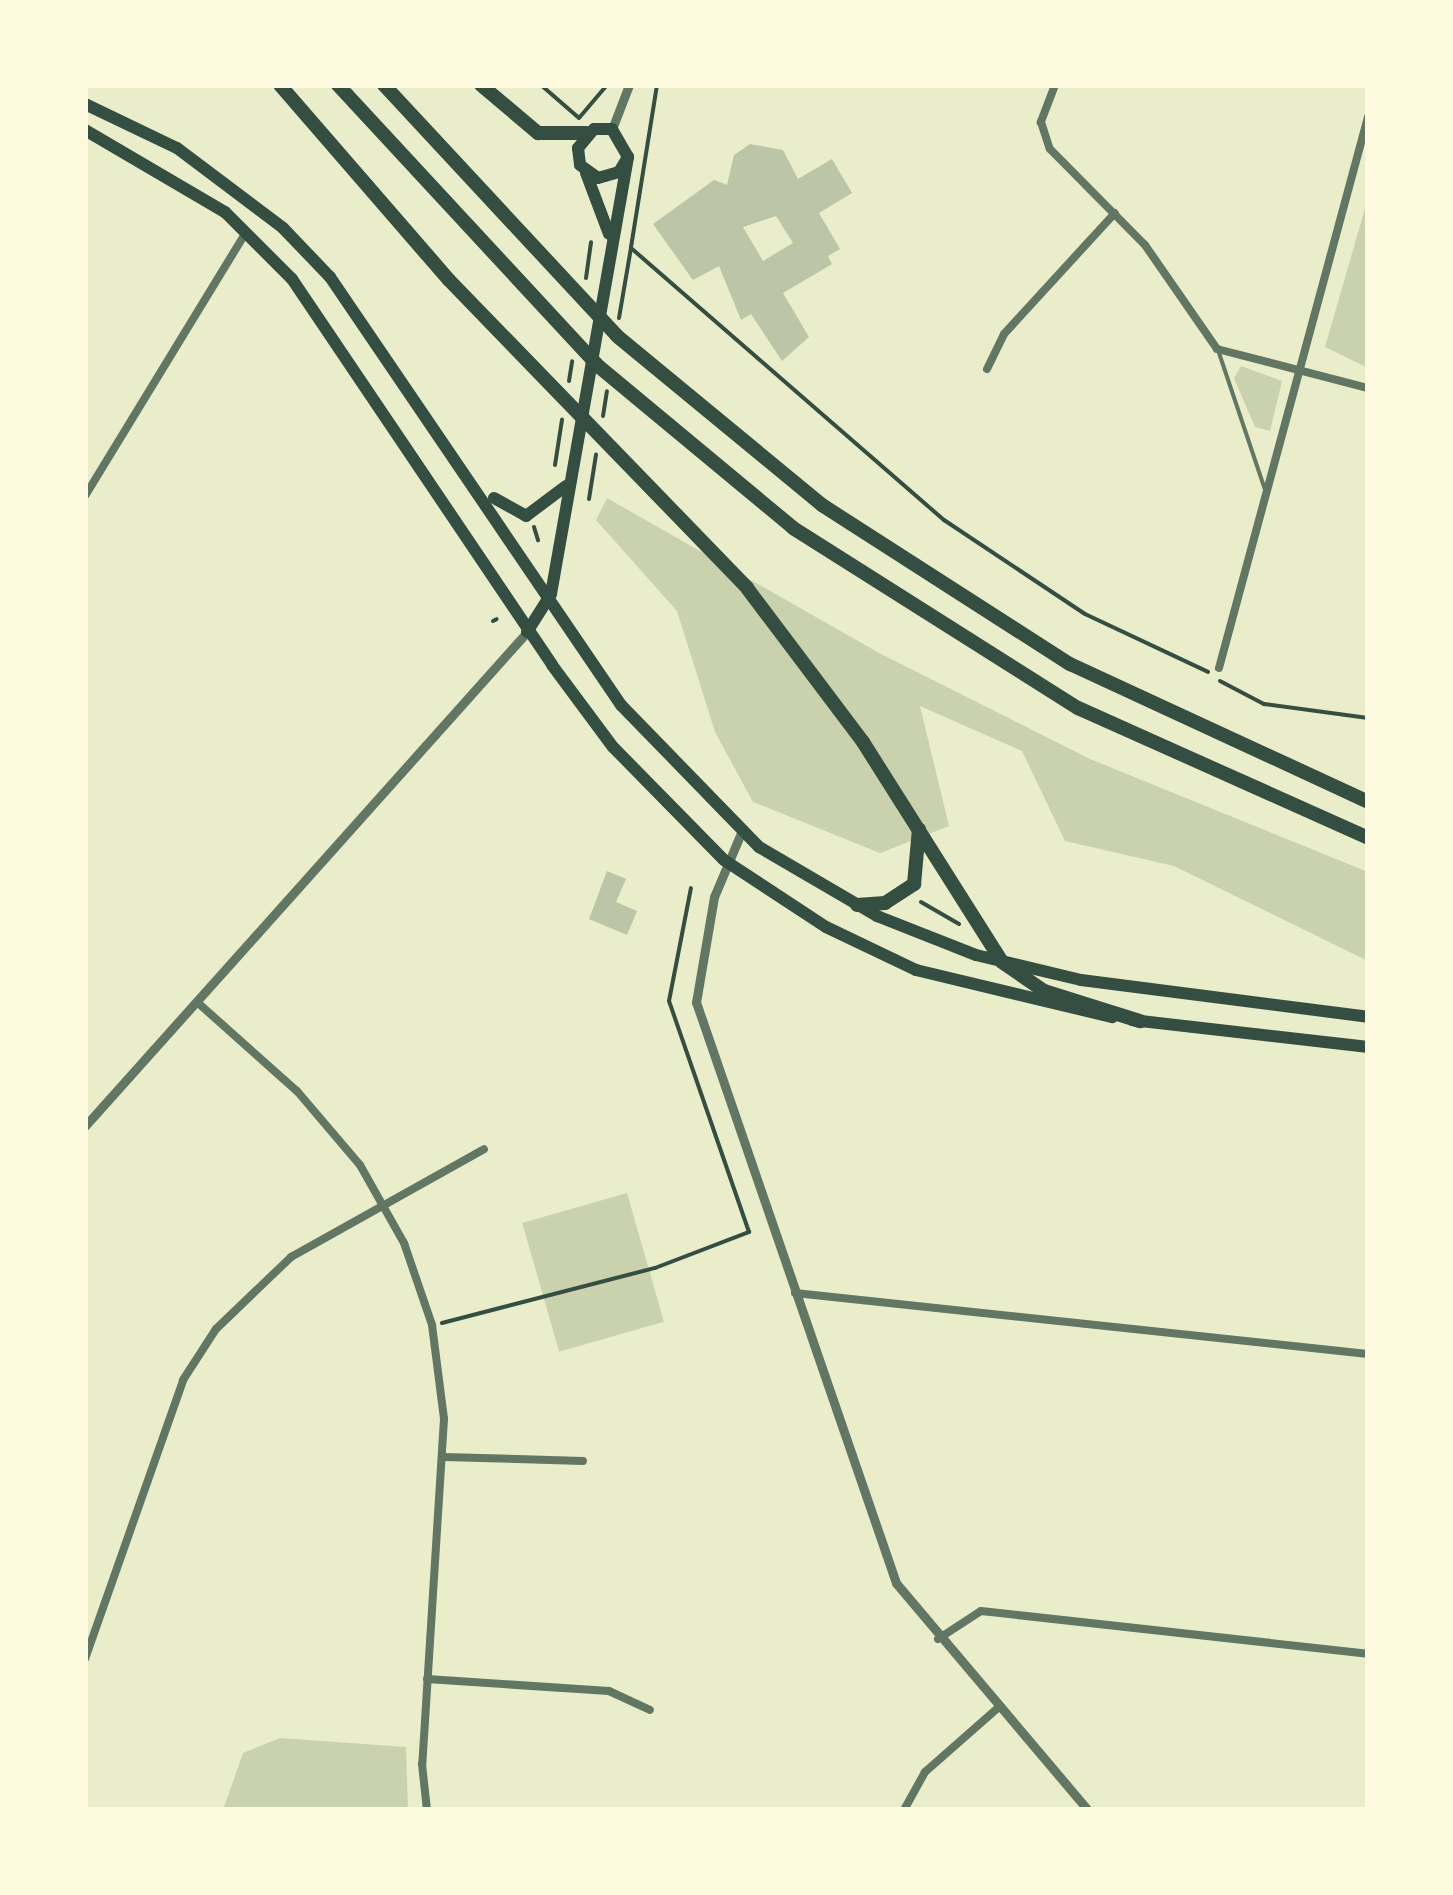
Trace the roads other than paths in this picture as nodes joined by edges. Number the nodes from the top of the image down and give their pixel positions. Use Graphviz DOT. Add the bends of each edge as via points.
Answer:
graph roads {
  1 [pos="280,85"];
  2 [pos="338,85"];
  3 [pos="384,85"];
  4 [pos="481,85"];
  5 [pos="629,85"];
  6 [pos="1056,85"];
  7 [pos="85,104"];
  8 [pos="1368,117"];
  9 [pos="85,130"];
  10 [pos="612,130"];
  11 [pos="587,133"];
  12 [pos="628,157"];
  13 [pos="1356,163"];
  14 [pos="1368,166"];
  15 [pos="585,171"];
  16 [pos="1115,213"];
  17 [pos="246,232"];
  18 [pos="609,236"];
  19 [pos="1218,348"];
  20 [pos="988,369"];
  21 [pos="1298,370"];
  22 [pos="1368,388"];
  23 [pos="452,450"];
  24 [pos="570,480"];
  25 [pos="89,482"];
  26 [pos="1265,490"];
  27 [pos="85,496"];
  28 [pos="551,594"];
  29 [pos="527,632"];
  30 [pos="1219,668"];
  31 [pos="1368,802"];
  32 [pos="919,828"];
  33 [pos="741,834"];
  34 [pos="1368,838"];
  35 [pos="724,860"];
  36 [pos="856,905"];
  37 [pos="1002,962"];
  38 [pos="196,1002"];
  39 [pos="1368,1017"];
  40 [pos="1140,1021"];
  41 [pos="1368,1047"];
  42 [pos="85,1126"];
  43 [pos="484,1149"];
  44 [pos="383,1203"];
  45 [pos="795,1293"];
  46 [pos="1368,1354"];
  47 [pos="444,1457"];
  48 [pos="582,1461"];
  49 [pos="938,1639"];
  50 [pos="1368,1654"];
  51 [pos="85,1658"];
  52 [pos="428,1679"];
  53 [pos="999,1707"];
  54 [pos="650,1710"];
  55 [pos="427,1810"];
  56 [pos="904,1810"];
  57 [pos="1088,1810"];
  1 -- 32 [label="highway" via="449,280 747,588"];
  2 -- 34 [label="highway" via="597,365 793,528 1078,708"];
  3 -- 31 [label="highway" via="618,336 822,504 1070,664"];
  4 -- 11 [label="highway" via="538,133"];
  5 -- 10 [label="street"];
  6 -- 16 [label="street" via="1043,136"];
  7 -- 23 [label="highway" via="177,148 283,228 370,327"];
  8 -- 13 [label="street"];
  9 -- 17 [label="highway" via="140,155"];
  10 -- 11 [label="highway"];
  10 -- 12 [label="highway"];
  11 -- 15 [label="highway" via="578,156"];
  12 -- 15 [label="highway" via="612,176"];
  12 -- 18 [label="highway"];
  13 -- 14 [label="street"];
  13 -- 21 [label="street"];
  15 -- 18 [label="highway"];
  16 -- 19 [label="street"];
  16 -- 20 [label="street" via="1004,334"];
  17 -- 25 [label="street"];
  17 -- 29 [label="highway" via="330,331"];
  18 -- 24 [label="highway"];
  19 -- 21 [label="street"];
  19 -- 26 [label="lane"];
  21 -- 22 [label="street"];
  21 -- 26 [label="street"];
  23 -- 24 [label="highway" via="518,515 546,508"];
  23 -- 28 [label="highway"];
  24 -- 28 [label="highway"];
  25 -- 27 [label="street"];
  26 -- 30 [label="street"];
  28 -- 29 [label="highway"];
  28 -- 33 [label="highway" via="644,734"];
  29 -- 35 [label="highway" via="613,747"];
  29 -- 38 [label="street"];
  32 -- 36 [label="highway" via="914,884 885,903"];
  32 -- 37 [label="highway"];
  33 -- 35 [label="street"];
  33 -- 36 [label="highway"];
  35 -- 40 [label="highway" via="826,927 940,980"];
  35 -- 45 [label="street" via="696,1002"];
  36 -- 37 [label="highway"];
  37 -- 39 [label="highway"];
  37 -- 40 [label="highway" via="1044,991"];
  38 -- 42 [label="street"];
  38 -- 44 [label="street" via="328,1123"];
  40 -- 41 [label="highway"];
  43 -- 44 [label="street"];
  44 -- 47 [label="street" via="432,1326"];
  44 -- 51 [label="street" via="277,1267 191,1364"];
  45 -- 46 [label="street"];
  45 -- 49 [label="street" via="896,1584"];
  47 -- 48 [label="street"];
  47 -- 52 [label="street"];
  49 -- 50 [label="street" via="981,1611"];
  49 -- 53 [label="street"];
  52 -- 54 [label="street" via="609,1691"];
  52 -- 55 [label="street"];
  53 -- 56 [label="street" via="925,1772"];
  53 -- 57 [label="street"];
}
